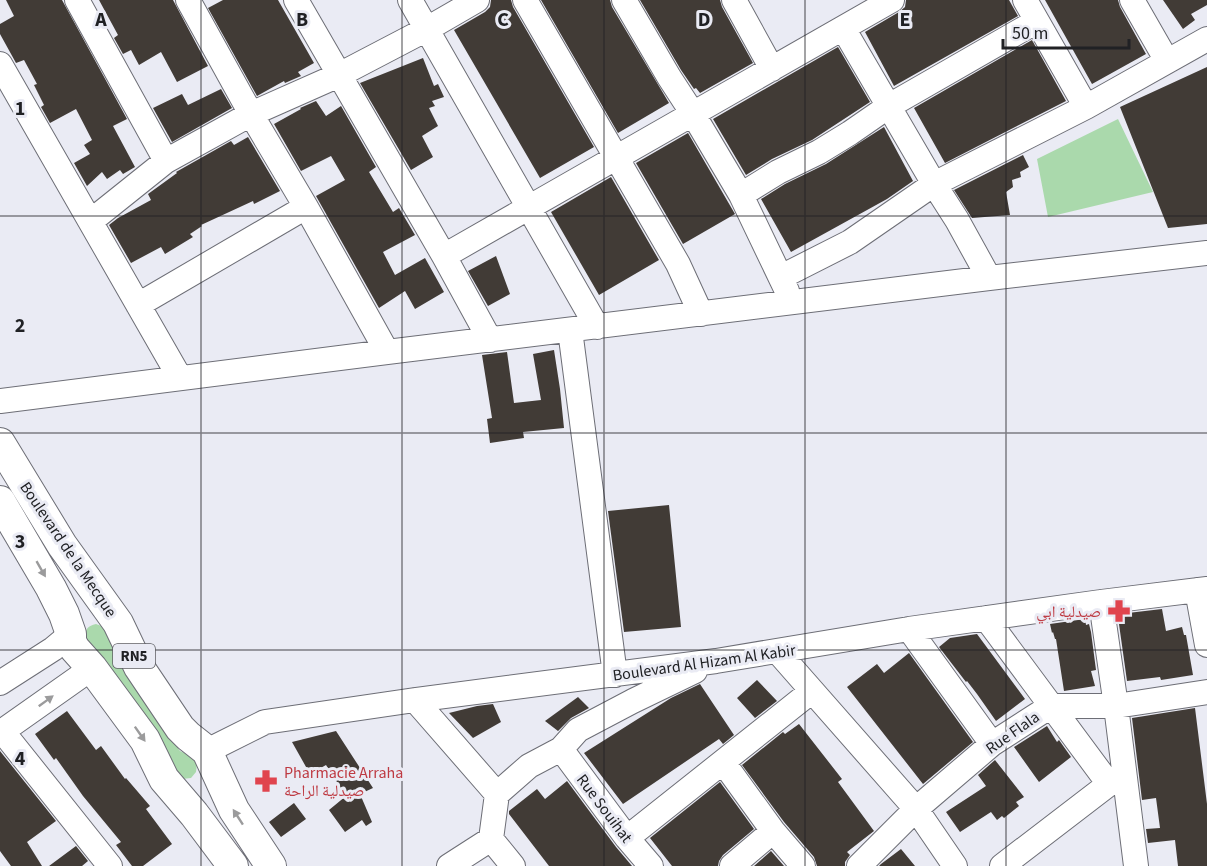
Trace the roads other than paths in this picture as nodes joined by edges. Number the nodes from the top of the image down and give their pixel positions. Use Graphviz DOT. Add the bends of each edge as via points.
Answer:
graph roads {
  1 [pos="77,0"];
  2 [pos="189,0"];
  3 [pos="296,0"];
  4 [pos="410,0"];
  5 [pos="477,0"];
  6 [pos="525,0"];
  7 [pos="624,0"];
  8 [pos="734,0"];
  9 [pos="892,0"];
  10 [pos="1026,0"];
  11 [pos="1132,0"];
  12 [pos="1038,21"];
  13 [pos="843,28"];
  14 [pos="427,29"];
  15 [pos="1207,39"];
  16 [pos="1167,61"];
  17 [pos="0,64"];
  18 [pos="772,69"];
  19 [pos="339,75"];
  20 [pos="890,106"];
  21 [pos="1086,107"];
  22 [pos="251,114"];
  23 [pos="693,114"];
  24 [pos="615,158"];
  25 [pos="166,161"];
  26 [pos="934,184"];
  27 [pos="741,195"];
  28 [pos="306,207"];
  29 [pos="528,208"];
  30 [pos="91,221"];
  31 [pos="1207,253"];
  32 [pos="444,256"];
  33 [pos="782,277"];
  34 [pos="989,278"];
  35 [pos="792,303"];
  36 [pos="138,304"];
  37 [pos="701,314"];
  38 [pos="597,327"];
  39 [pos="570,330"];
  40 [pos="489,340"];
  41 [pos="387,352"];
  42 [pos="180,378"];
  43 [pos="0,401"];
  44 [pos="0,443"];
  45 [pos="0,501"];
  46 [pos="1202,589"];
  47 [pos="1101,602"];
  48 [pos="986,618"];
  49 [pos="118,622"];
  50 [pos="909,629"];
  51 [pos="71,634"];
  52 [pos="1207,645"];
  53 [pos="778,652"];
  54 [pos="716,661"];
  55 [pos="92,668"];
  56 [pos="615,675"];
  57 [pos="0,683"];
  58 [pos="812,691"];
  59 [pos="1207,692"];
  60 [pos="415,700"];
  61 [pos="1051,706"];
  62 [pos="1116,706"];
  63 [pos="1,732"];
  64 [pos="992,744"];
  65 [pos="561,749"];
  66 [pos="209,756"];
  67 [pos="723,762"];
  68 [pos="1117,779"];
  69 [pos="170,786"];
  70 [pos="497,794"];
  71 [pos="916,809"];
  72 [pos="773,831"];
  73 [pos="627,838"];
  74 [pos="491,839"];
  75 [pos="110,866"];
  76 [pos="232,866"];
  77 [pos="270,866"];
  78 [pos="449,866"];
  79 [pos="513,866"];
  80 [pos="651,866"];
  81 [pos="732,866"];
  82 [pos="803,866"];
  83 [pos="859,866"];
  84 [pos="955,866"];
  85 [pos="1002,866"];
  86 [pos="1136,866"];
  1 -- 25 [label="street"];
  2 -- 22 [label="street"];
  3 -- 19 [label="street"];
  4 -- 14 [label="street"];
  5 -- 14 [label="street"];
  6 -- 24 [label="street"];
  7 -- 23 [label="street"];
  8 -- 18 [label="street"];
  9 -- 13 [label="street"];
  10 -- 12 [label="street"];
  11 -- 16 [label="street"];
  12 -- 20 [label="street"];
  12 -- 21 [label="street"];
  13 -- 18 [label="street"];
  13 -- 20 [label="street"];
  14 -- 19 [label="street"];
  14 -- 29 [label="street"];
  15 -- 16 [label="street"];
  16 -- 21 [label="street"];
  17 -- 30 [label="street"];
  18 -- 23 [label="street"];
  19 -- 22 [label="street"];
  19 -- 32 [label="street"];
  20 -- 26 [label="street"];
  20 -- 27 [label="street" via="843,138"];
  21 -- 26 [label="street"];
  22 -- 25 [label="street"];
  22 -- 28 [label="street"];
  23 -- 24 [label="street"];
  23 -- 27 [label="street"];
  24 -- 29 [label="street"];
  24 -- 37 [label="street" via="678,264"];
  25 -- 30 [label="street"];
  26 -- 33 [label="street" via="850,242"];
  26 -- 34 [label="street"];
  27 -- 33 [label="street"];
  28 -- 36 [label="street"];
  28 -- 41 [label="street"];
  29 -- 32 [label="street"];
  29 -- 38 [label="street"];
  30 -- 36 [label="street"];
  31 -- 34 [label="street"];
  32 -- 40 [label="street"];
  33 -- 35 [label="street"];
  34 -- 35 [label="street"];
  35 -- 37 [label="street"];
  36 -- 42 [label="street"];
  37 -- 38 [label="street"];
  38 -- 39 [label="street"];
  39 -- 40 [label="street"];
  39 -- 56 [label="street"];
  40 -- 41 [label="street"];
  41 -- 42 [label="street"];
  42 -- 43 [label="street"];
  44 -- 49 [label="main road, Boulevard de la Mecque / RN5" via="62,545"];
  45 -- 51 [label="main road, Boulevard de la Mecque / RN5, one-way" via="51,588"];
  46 -- 47 [label="street, Boulevard Al Hizam Al Kabir"];
  46 -- 52 [label="street"];
  47 -- 48 [label="street, Boulevard Al Hizam Al Kabir"];
  47 -- 62 [label="street"];
  48 -- 50 [label="street, Boulevard Al Hizam Al Kabir"];
  48 -- 61 [label="street"];
  49 -- 51 [label="main road" via="105,612 90,611 76,620"];
  49 -- 66 [label="main road, Boulevard de la Mecque / RN5" via="139,667 180,728"];
  50 -- 53 [label="street, Boulevard Al Hizam Al Kabir"];
  50 -- 64 [label="street"];
  51 -- 55 [label="main road, Boulevard de la Mecque / RN5" via="75,649"];
  51 -- 57 [label="street"];
  53 -- 54 [label="street, Boulevard Al Hizam Al Kabir"];
  53 -- 58 [label="street"];
  54 -- 56 [label="street, Boulevard Al Hizam Al Kabir"];
  54 -- 65 [label="street" via="578,730"];
  63 -- 55 [label="street, one-way"];
  55 -- 69 [label="main road, Boulevard de la Mecque / RN5, one-way" via="145,740"];
  56 -- 60 [label="street, Boulevard Al Hizam Al Kabir"];
  58 -- 67 [label="street"];
  58 -- 71 [label="street"];
  59 -- 62 [label="street, Rue Flala"];
  60 -- 66 [label="street, Boulevard Al Hizam Al Kabir" via="265,722"];
  60 -- 70 [label="street"];
  61 -- 62 [label="street, Rue Flala"];
  61 -- 64 [label="street, Rue Flala"];
  61 -- 68 [label="street"];
  62 -- 68 [label="street"];
  63 -- 75 [label="street"];
  64 -- 71 [label="street, Rue Flala"];
  65 -- 70 [label="street" via="529,766"];
  65 -- 73 [label="street, Rue Souihat"];
  66 -- 69 [label="main road" via="211,770 203,784 187,791"];
  77 -- 66 [label="main road, Boulevard de la Mecque / RN5, one-way" via="234,810"];
  67 -- 72 [label="street"];
  67 -- 73 [label="street"];
  68 -- 85 [label="street"];
  68 -- 86 [label="street"];
  69 -- 76 [label="main road, Boulevard de la Mecque / RN5"];
  70 -- 74 [label="street"];
  71 -- 83 [label="street, Rue Flala"];
  71 -- 84 [label="street"];
  72 -- 81 [label="street"];
  72 -- 82 [label="street"];
  73 -- 80 [label="street, Rue Souihat"];
  74 -- 78 [label="street"];
  74 -- 79 [label="street"];
}
